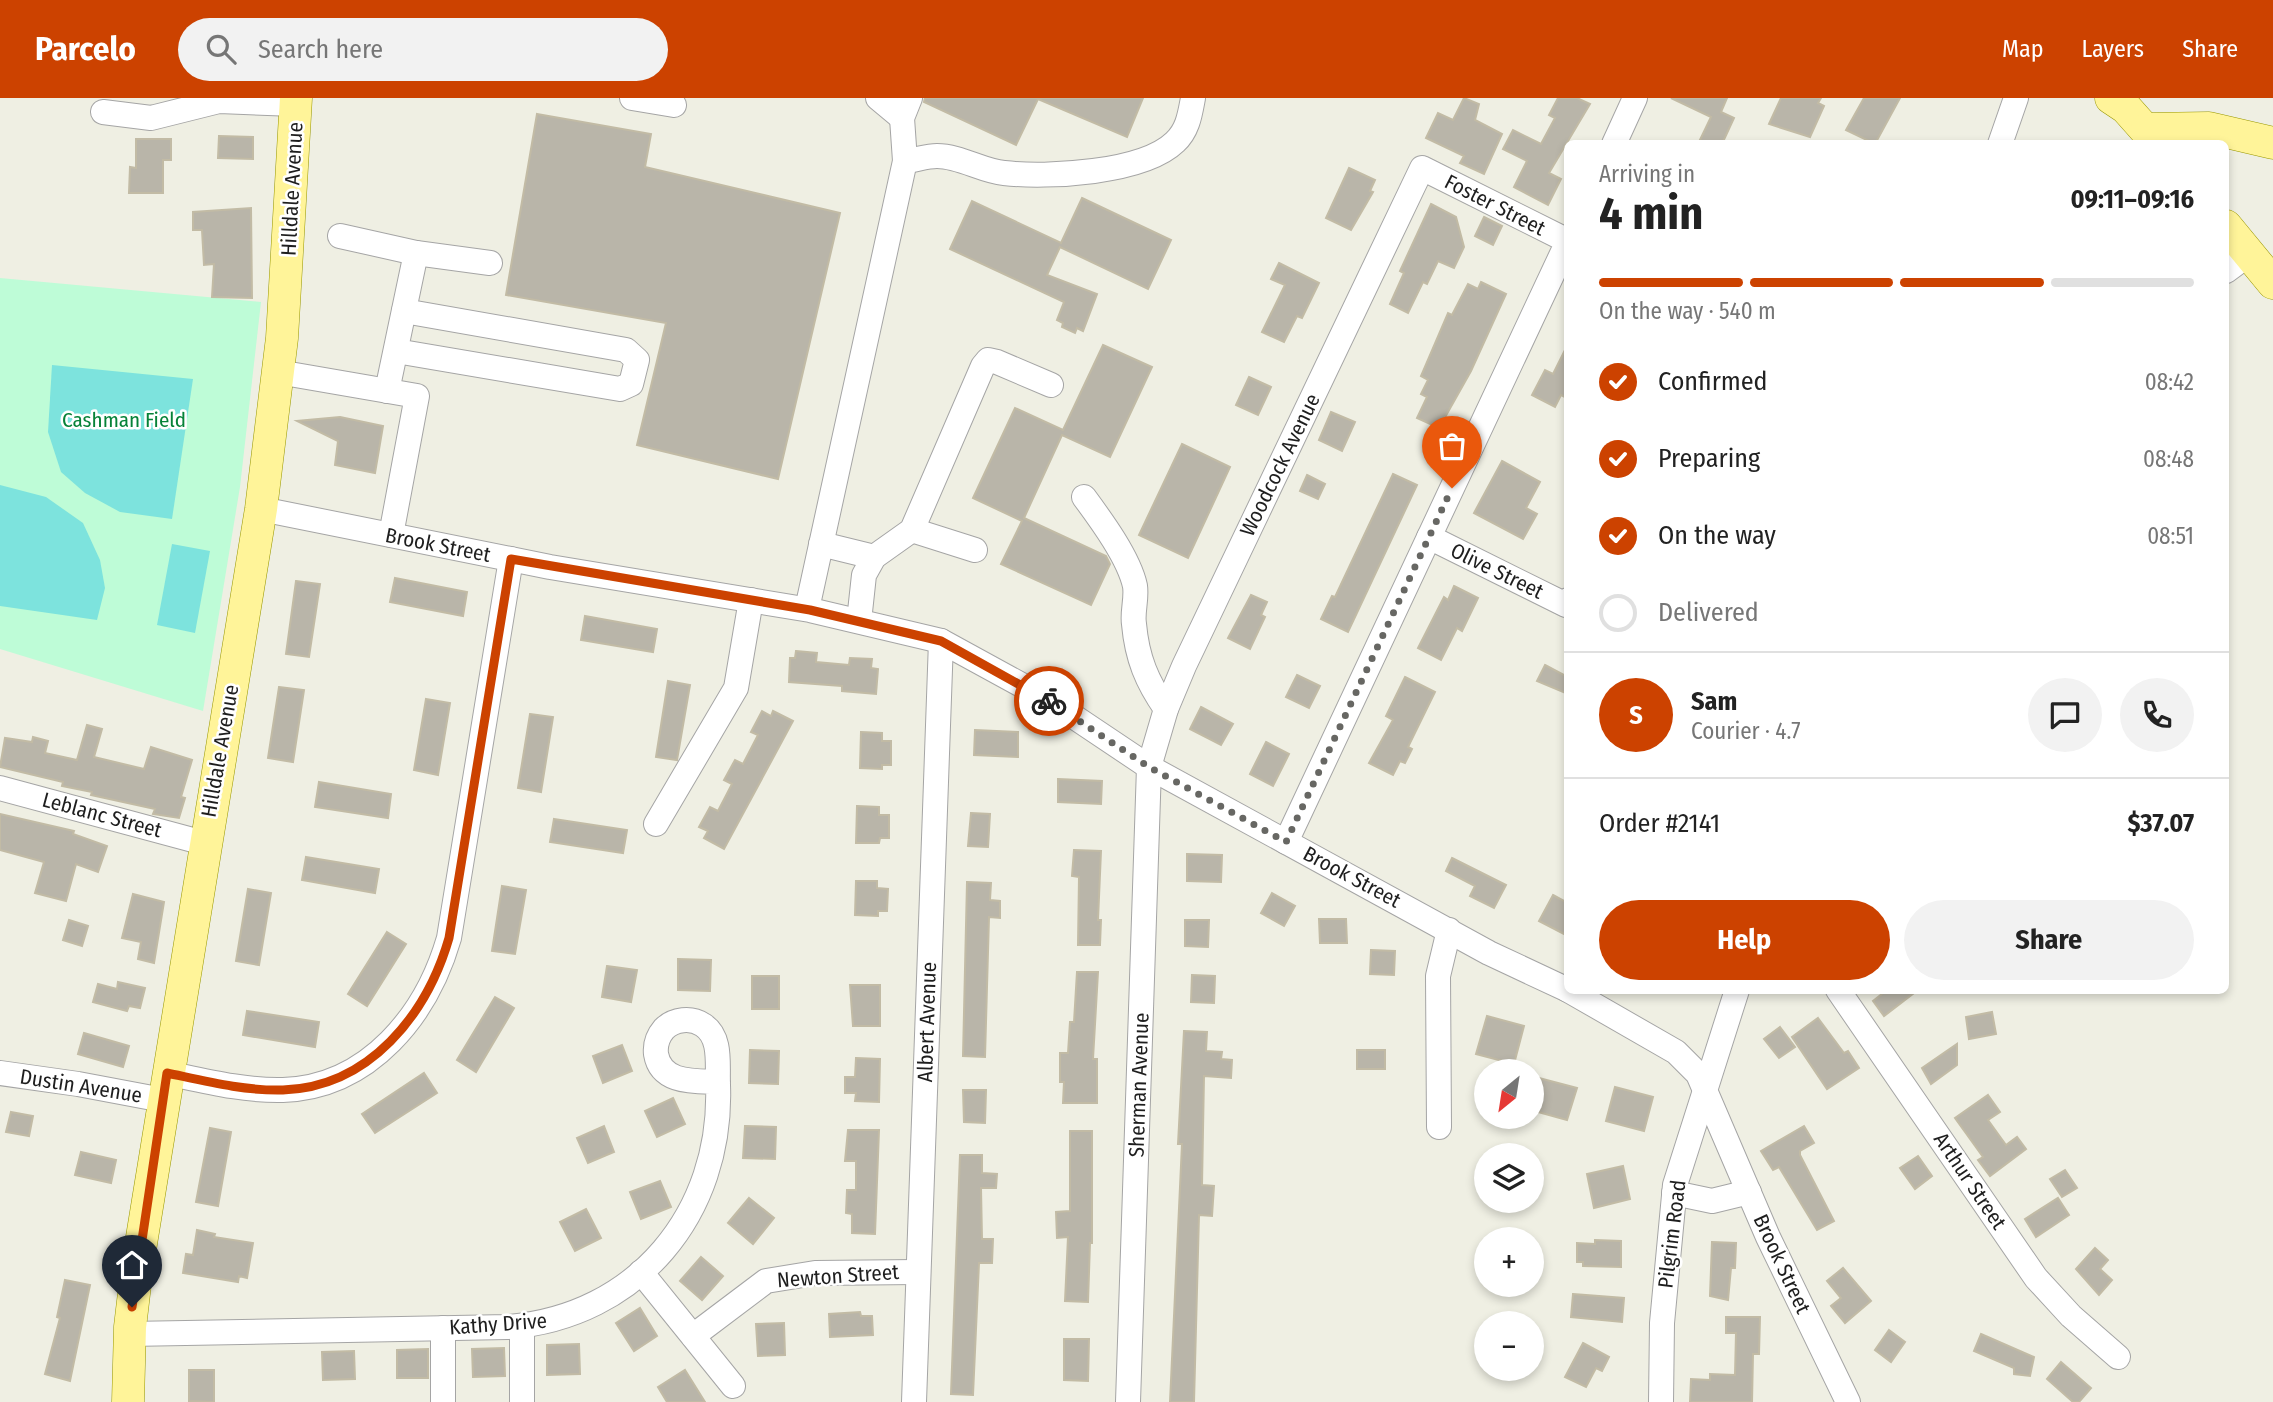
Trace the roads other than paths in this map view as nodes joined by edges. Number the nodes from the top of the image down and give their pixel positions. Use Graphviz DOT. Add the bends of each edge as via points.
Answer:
graph roads {
  1 [pos="632,98"];
  2 [pos="878,98"];
  3 [pos="1193,98"];
  4 [pos="1635,98"];
  5 [pos="2016,98"];
  6 [pos="2111,98"];
  7 [pos="296,101"];
  8 [pos="674,105"];
  9 [pos="906,108"];
  10 [pos="103,112"];
  11 [pos="2152,136"];
  12 [pos="1616,140"];
  13 [pos="2001,140"];
  14 [pos="2265,141"];
  15 [pos="2229,154"];
  16 [pos="905,161"];
  17 [pos="1422,168"];
  18 [pos="340,236"];
  19 [pos="2229,236"];
  20 [pos="1564,239"];
  21 [pos="1564,250"];
  22 [pos="416,253"];
  23 [pos="2237,262"];
  24 [pos="490,263"];
  25 [pos="2273,283"];
  26 [pos="404,311"];
  27 [pos="396,351"];
  28 [pos="278,372"];
  29 [pos="1051,384"];
  30 [pos="387,391"];
  31 [pos="1084,498"];
  32 [pos="261,509"];
  33 [pos="912,530"];
  34 [pos="391,535"];
  35 [pos="1429,537"];
  36 [pos="821,544"];
  37 [pos="975,550"];
  38 [pos="873,557"];
  39 [pos="511,559"];
  40 [pos="751,600"];
  41 [pos="1564,602"];
  42 [pos="807,609"];
  43 [pos="859,621"];
  44 [pos="941,641"];
  45 [pos="1166,709"];
  46 [pos="1149,767"];
  47 [pos="0,788"];
  48 [pos="656,824"];
  49 [pos="1286,842"];
  50 [pos="204,843"];
  51 [pos="1449,930"];
  52 [pos="1564,988"];
  53 [pos="1575,994"];
  54 [pos="1736,994"];
  55 [pos="1841,994"];
  56 [pos="0,1073"];
  57 [pos="718,1082"];
  58 [pos="165,1086"];
  59 [pos="1704,1089"];
  60 [pos="1440,1127"];
  61 [pos="1749,1192"];
  62 [pos="1674,1193"];
  63 [pos="641,1272"];
  64 [pos="918,1272"];
  65 [pos="522,1326"];
  66 [pos="443,1328"];
  67 [pos="130,1334"];
  68 [pos="693,1336"];
  69 [pos="2118,1357"];
  70 [pos="733,1386"];
  71 [pos="128,1402"];
  72 [pos="443,1402"];
  73 [pos="522,1402"];
  74 [pos="914,1402"];
  75 [pos="1128,1402"];
  76 [pos="1661,1402"];
  77 [pos="1849,1402"];
  1 -- 8 [label="street"];
  2 -- 9 [label="street"];
  3 -- 16 [label="street" via="1188,123 1176,142 1153,156 1106,168 1038,175 1002,173 938,156"];
  4 -- 12 [label="street"];
  5 -- 13 [label="street"];
  6 -- 11 [label="main road"];
  7 -- 10 [label="street" via="219,101 151,118"];
  7 -- 28 [label="main road, Hilldale Avenue"];
  9 -- 16 [label="street"];
  11 -- 14 [label="main road" via="2209,128"];
  14 -- 15 [label="main road"];
  16 -- 36 [label="street"];
  17 -- 20 [label="street, Foster Street"];
  17 -- 45 [label="street, Woodcock Avenue"];
  18 -- 22 [label="street"];
  19 -- 23 [label="main road"];
  21 -- 35 [label="street"];
  22 -- 24 [label="street"];
  22 -- 26 [label="street"];
  23 -- 25 [label="main road"];
  26 -- 27 [label="street"];
  26 -- 27 [label="street" via="626,350 637,360 631,384 620,389"];
  27 -- 30 [label="street"];
  28 -- 30 [label="street"];
  28 -- 32 [label="main road, Hilldale Avenue"];
  29 -- 33 [label="street" via="988,360"];
  30 -- 34 [label="street" via="417,396"];
  31 -- 45 [label="street" via="1105,525 1135,586 1133,622 1140,662 1148,684"];
  32 -- 34 [label="street, Brook Street"];
  32 -- 50 [label="main road, Hilldale Avenue"];
  33 -- 37 [label="street"];
  33 -- 38 [label="street"];
  34 -- 39 [label="street, Brook Street"];
  35 -- 41 [label="street, Olive Street"];
  35 -- 49 [label="street"];
  36 -- 38 [label="street"];
  36 -- 42 [label="street"];
  38 -- 43 [label="street" via="864,575"];
  39 -- 40 [label="street, Brook Street"];
  39 -- 58 [label="street, Dustin Avenue" via="449,938 438,974 416,1012 391,1043 373,1056 340,1076 304,1088"];
  40 -- 42 [label="street, Brook Street"];
  40 -- 48 [label="street" via="736,688"];
  42 -- 43 [label="street, Brook Street"];
  43 -- 44 [label="street, Brook Street"];
  44 -- 46 [label="street, Brook Street" via="1049,700"];
  44 -- 64 [label="street, Albert Avenue"];
  45 -- 46 [label="street, Woodcock Avenue"];
  46 -- 49 [label="street, Brook Street"];
  46 -- 75 [label="street, Sherman Avenue"];
  47 -- 50 [label="street, Leblanc Street"];
  49 -- 51 [label="street, Brook Street"];
  50 -- 58 [label="main road, Hilldale Avenue"];
  51 -- 52 [label="street, Brook Street"];
  51 -- 60 [label="street" via="1438,976"];
  53 -- 59 [label="street, Brook Street" via="1676,1052 1698,1074"];
  54 -- 59 [label="street, Pilgrim Road"];
  55 -- 69 [label="street, Arthur Street" via="2036,1278"];
  56 -- 58 [label="street, Dustin Avenue" via="78,1084"];
  57 -- 63 [label="street, Kathy Drive" via="714,1143 699,1196 680,1230"];
  58 -- 67 [label="main road, Hilldale Avenue"];
  59 -- 61 [label="street, Brook Street"];
  59 -- 62 [label="street, Pilgrim Road"];
  61 -- 62 [label="street" via="1712,1201"];
  61 -- 77 [label="street, Brook Street"];
  62 -- 76 [label="street, Pilgrim Road" via="1662,1323"];
  63 -- 65 [label="street, Kathy Drive" via="581,1312"];
  63 -- 68 [label="street"];
  64 -- 68 [label="street, Newton Street" via="815,1273 766,1281"];
  64 -- 74 [label="street, Albert Avenue"];
  65 -- 66 [label="street, Kathy Drive"];
  65 -- 73 [label="street"];
  66 -- 67 [label="street, Kathy Drive"];
  66 -- 72 [label="street"];
  67 -- 71 [label="main road, Hilldale Avenue"];
  68 -- 70 [label="street"];
}
